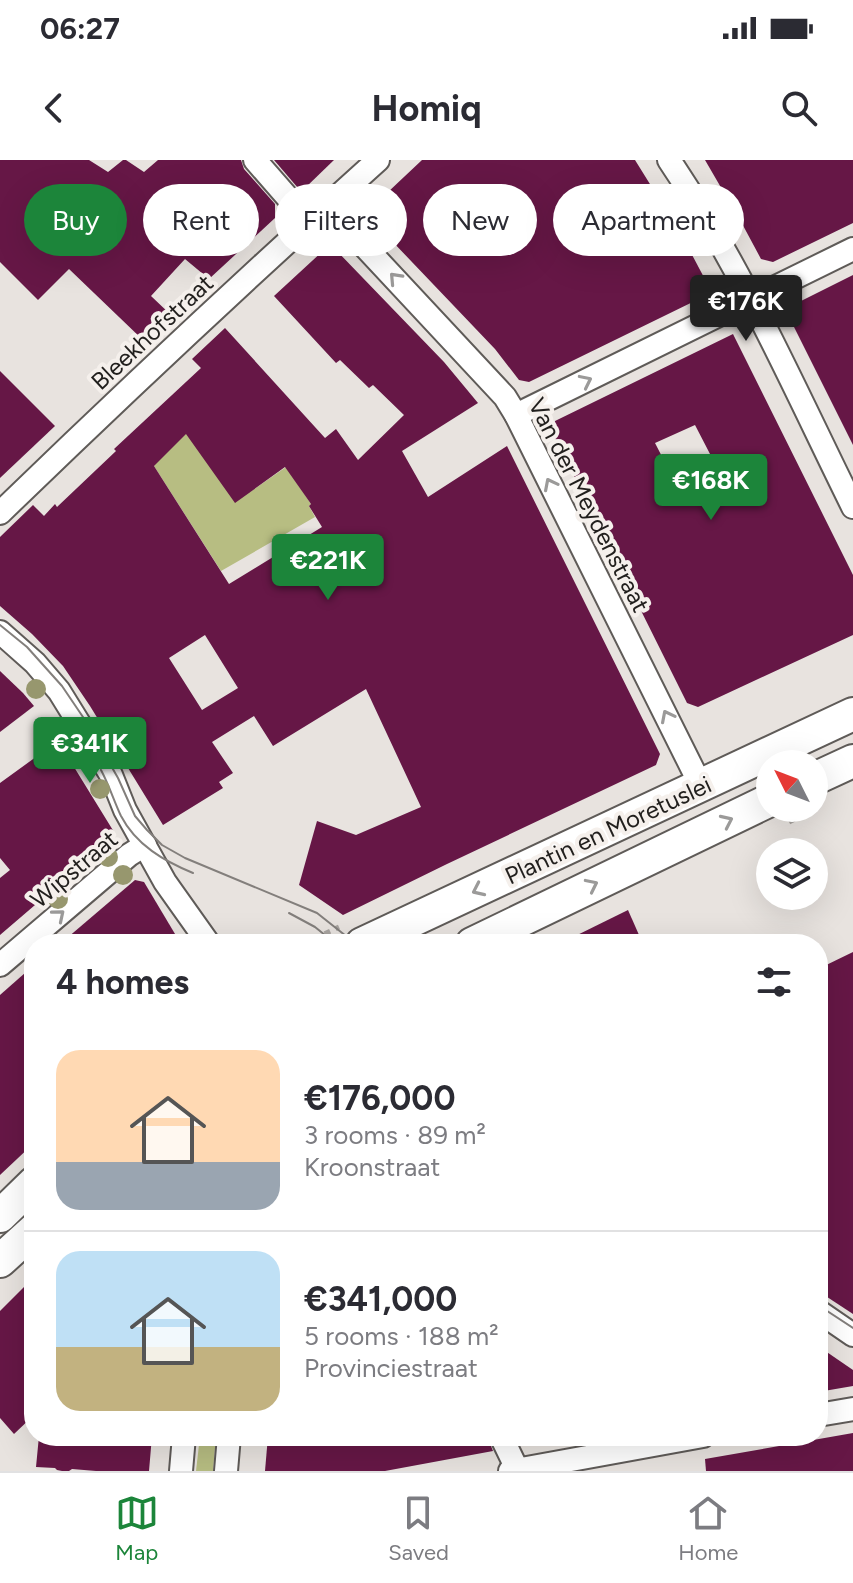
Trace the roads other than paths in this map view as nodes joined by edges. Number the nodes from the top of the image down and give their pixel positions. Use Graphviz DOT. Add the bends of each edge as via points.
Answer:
graph roads {
  1 [pos="255,160"];
  2 [pos="378,160"];
  3 [pos="669,160"];
  4 [pos="276,184"];
  5 [pos="352,184"];
  6 [pos="853,249"];
  7 [pos="275,253"];
  8 [pos="373,256"];
  9 [pos="751,300"];
  10 [pos="516,415"];
  11 [pos="853,507"];
  12 [pos="0,513"];
  13 [pos="0,632"];
  14 [pos="853,714"];
  15 [pos="853,761"];
  16 [pos="828,773"];
  17 [pos="701,786"];
  18 [pos="756,807"];
  19 [pos="145,845"];
  20 [pos="36,934"];
  21 [pos="202,934"];
  22 [pos="383,934"];
  23 [pos="493,934"];
  24 [pos="24,945"];
  25 [pos="0,965"];
  26 [pos="24,1193"];
  27 [pos="0,1216"];
  28 [pos="24,1239"];
  29 [pos="0,1261"];
  30 [pos="828,1318"];
  31 [pos="853,1335"];
  32 [pos="853,1409"];
  33 [pos="828,1413"];
  34 [pos="183,1446"];
  35 [pos="228,1446"];
  36 [pos="505,1446"];
  37 [pos="649,1446"];
  38 [pos="181,1471"];
  39 [pos="226,1471"];
  40 [pos="515,1471"];
  1 -- 4 [label="street, Van der Meydenstraat"];
  2 -- 5 [label="street, Bleekhofstraat"];
  3 -- 9 [label="street"];
  6 -- 9 [label="street"];
  7 -- 12 [label="street, Bleekhofstraat"];
  10 -- 8 [label="street, Van der Meydenstraat, one-way"];
  10 -- 9 [label="street, one-way"];
  9 -- 11 [label="street"];
  17 -- 10 [label="street, Van der Meydenstraat, one-way"];
  13 -- 19 [label="street" via="59,691 111,775"];
  14 -- 17 [label="main road, Plantin en Moretuslei"];
  15 -- 16 [label="main road"];
  17 -- 22 [label="main road, Plantin en Moretuslei, one-way"];
  23 -- 18 [label="main road, Plantin en Moretuslei, one-way"];
  20 -- 19 [label="street, Wipstraat, one-way"];
  19 -- 21 [label="street"];
  25 -- 24 [label="street, Wipstraat, one-way"];
  26 -- 27 [label="main road"];
  28 -- 29 [label="main road"];
  30 -- 31 [label="street"];
  32 -- 33 [label="street"];
  34 -- 38 [label="street"];
  35 -- 39 [label="street"];
  36 -- 40 [label="street"];
  37 -- 40 [label="street"];
}
